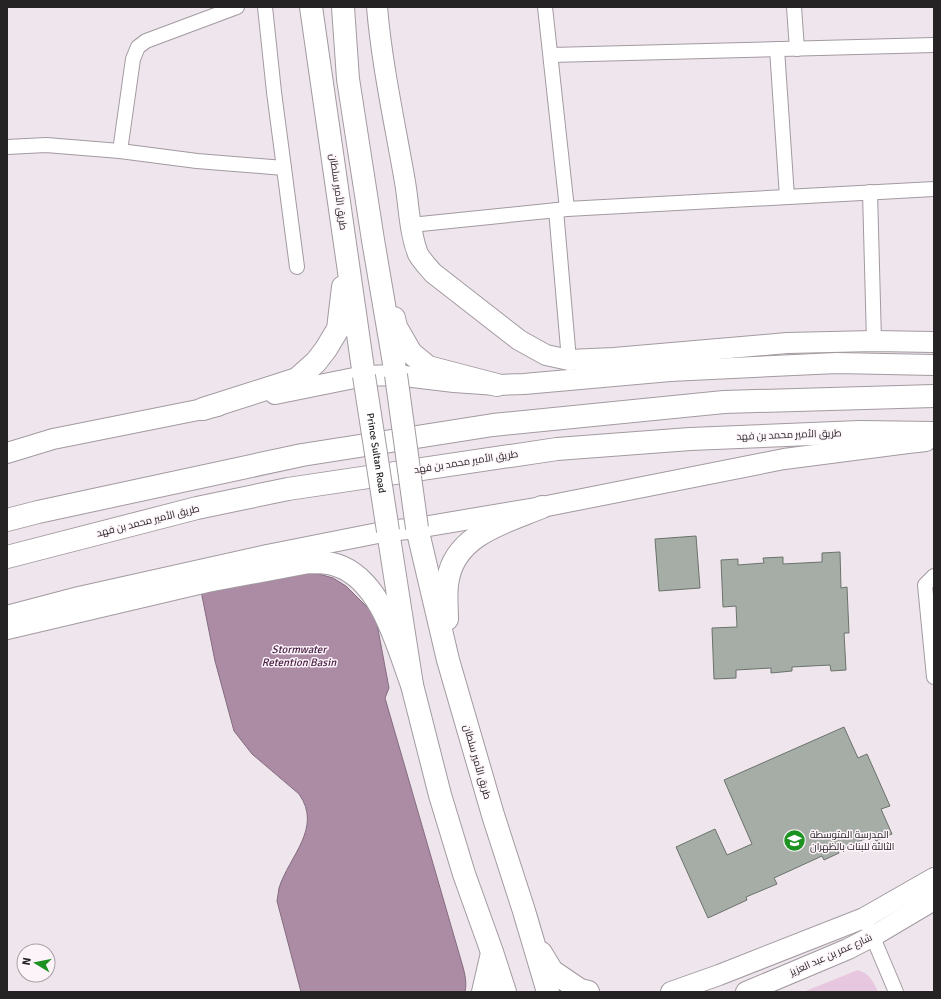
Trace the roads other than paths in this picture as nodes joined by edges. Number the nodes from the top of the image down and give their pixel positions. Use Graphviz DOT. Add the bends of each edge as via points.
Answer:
graph roads {
  1 [pos="237,7"];
  2 [pos="265,7"];
  3 [pos="310,7"];
  4 [pos="343,7"];
  5 [pos="377,7"];
  6 [pos="546,7"];
  7 [pos="794,7"];
  8 [pos="934,45"];
  9 [pos="777,49"];
  10 [pos="797,49"];
  11 [pos="551,55"];
  12 [pos="7,147"];
  13 [pos="120,151"];
  14 [pos="284,168"];
  15 [pos="934,189"];
  16 [pos="870,192"];
  17 [pos="787,197"];
  18 [pos="562,209"];
  19 [pos="342,222"];
  20 [pos="411,225"];
  21 [pos="373,240"];
  22 [pos="298,268"];
  23 [pos="874,341"];
  24 [pos="934,342"];
  25 [pos="568,360"];
  26 [pos="934,365"];
  27 [pos="396,375"];
  28 [pos="364,376"];
  29 [pos="497,385"];
  30 [pos="934,396"];
  31 [pos="203,409"];
  32 [pos="934,433"];
  33 [pos="53,439"];
  34 [pos="934,441"];
  35 [pos="7,449"];
  36 [pos="7,453"];
  37 [pos="542,507"];
  38 [pos="7,520"];
  39 [pos="417,528"];
  40 [pos="388,530"];
  41 [pos="7,557"];
  42 [pos="934,576"];
  43 [pos="7,616"];
  44 [pos="7,628"];
  45 [pos="448,660"];
  46 [pos="934,677"];
  47 [pos="412,685"];
  48 [pos="934,878"];
  49 [pos="934,900"];
  50 [pos="864,918"];
  51 [pos="530,936"];
  52 [pos="872,937"];
  53 [pos="492,952"];
  54 [pos="484,992"];
  55 [pos="505,992"];
  56 [pos="548,992"];
  57 [pos="588,992"];
  58 [pos="671,992"];
  59 [pos="746,992"];
  60 [pos="896,992"];
  1 -- 13 [label="street" via="146,41 138,47 133,59"];
  2 -- 14 [label="street"];
  3 -- 19 [label="main road, طريق الأمير سلطان"];
  4 -- 21 [label="main road" via="348,79"];
  5 -- 20 [label="main road" via="380,40"];
  6 -- 11 [label="street"];
  7 -- 10 [label="street"];
  8 -- 10 [label="street"];
  9 -- 10 [label="street"];
  9 -- 11 [label="street"];
  9 -- 17 [label="street"];
  11 -- 18 [label="street"];
  12 -- 13 [label="street" via="46,145"];
  13 -- 14 [label="street" via="197,161"];
  14 -- 22 [label="street"];
  15 -- 16 [label="street"];
  16 -- 17 [label="street"];
  16 -- 23 [label="street"];
  17 -- 18 [label="street"];
  18 -- 20 [label="street"];
  18 -- 25 [label="street"];
  19 -- 28 [label="main road, طريق الأمير سلطان"];
  19 -- 31 [label="main road" via="343,288 339,322 338,329 326,349 297,379"];
  20 -- 25 [label="main road" via="418,254 433,273 519,340 546,355"];
  21 -- 27 [label="main road"];
  21 -- 29 [label="main road" via="396,327 411,353 428,367"];
  23 -- 24 [label="main road"];
  23 -- 25 [label="main road" via="787,343"];
  26 -- 29 [label="main road" via="821,364 670,371"];
  27 -- 28 [label="main road"];
  27 -- 29 [label="main road"];
  27 -- 39 [label="main road, bridge"];
  28 -- 31 [label="main road"];
  28 -- 40 [label="main road, Prince Sultan Road, bridge"];
  30 -- 38 [label="main road" via="724,402 493,425 302,455"];
  31 -- 33 [label="main road"];
  32 -- 41 [label="main road, طريق الأمير محمد بن فهد" via="860,432 698,438 557,449 288,489 197,508"];
  33 -- 35 [label="street"];
  33 -- 36 [label="main road"];
  34 -- 37 [label="main road" via="908,442 784,459"];
  37 -- 39 [label="main road"];
  37 -- 45 [label="main road" via="477,536 461,550 454,561 447,580"];
  39 -- 40 [label="main road"];
  39 -- 45 [label="main road, طريق الأمير سلطان"];
  40 -- 43 [label="main road" via="94,593"];
  40 -- 47 [label="main road"];
  42 -- 46 [label="street" via="925,585"];
  44 -- 47 [label="main road" via="207,582 309,562 323,562 351,572 365,584 384,610"];
  45 -- 51 [label="main road, طريق الأمير سلطان"];
  47 -- 53 [label="main road" via="440,796"];
  48 -- 50 [label="main road"];
  49 -- 52 [label="main road, شارع عمر بن عبد العزيز"];
  50 -- 52 [label="street"];
  50 -- 58 [label="main road"];
  51 -- 56 [label="main road, طريق الأمير سلطان"];
  51 -- 57 [label="main road" via="552,971 580,990"];
  52 -- 59 [label="main road, شارع عمر بن عبد العزيز"];
  52 -- 60 [label="street"];
  53 -- 54 [label="main road"];
  53 -- 55 [label="main road"];
}
